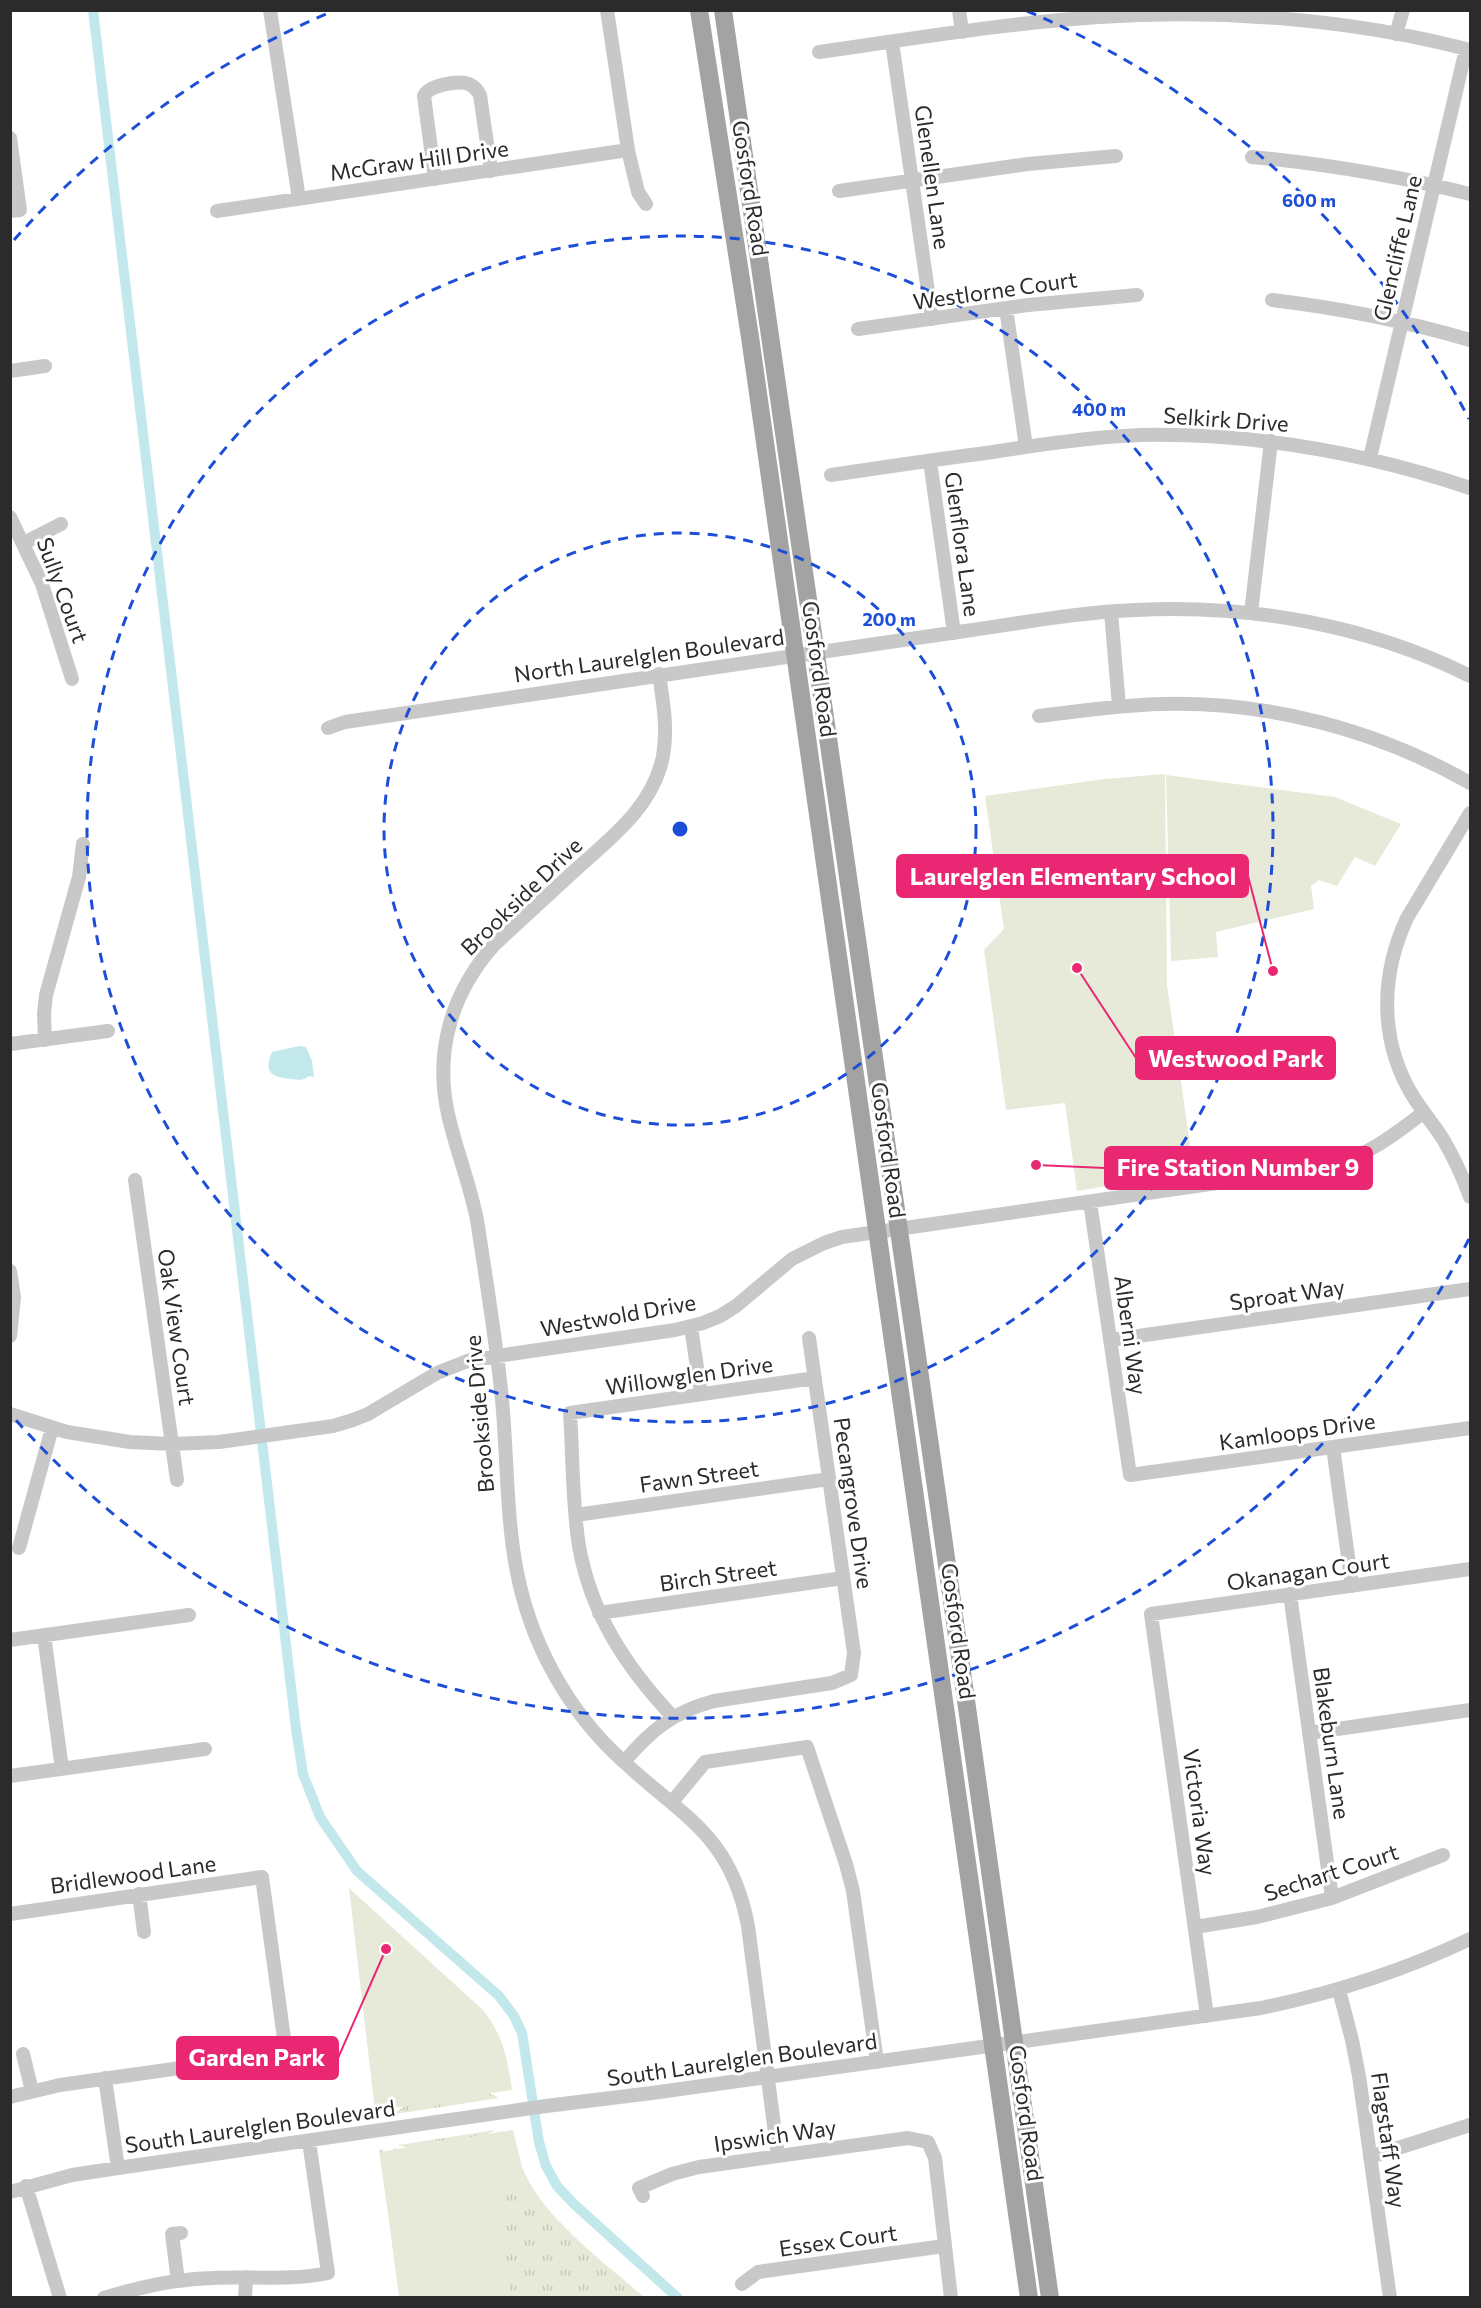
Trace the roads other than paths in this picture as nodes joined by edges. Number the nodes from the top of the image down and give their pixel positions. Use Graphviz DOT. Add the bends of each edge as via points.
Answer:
graph roads {
  1 [pos="270,10"];
  2 [pos="607,10"];
  3 [pos="699,10"];
  4 [pos="713,10"];
  5 [pos="723,10"];
  6 [pos="959,10"];
  7 [pos="1403,10"];
  8 [pos="1262,14"];
  9 [pos="962,32"];
  10 [pos="1396,34"];
  11 [pos="892,42"];
  12 [pos="1468,49"];
  13 [pos="819,52"];
  14 [pos="735,84"];
  15 [pos="10,138"];
  16 [pos="628,150"];
  17 [pos="1116,156"];
  18 [pos="1252,157"];
  19 [pos="491,171"];
  20 [pos="435,179"];
  21 [pos="912,180"];
  22 [pos="1434,185"];
  23 [pos="838,191"];
  24 [pos="1470,194"];
  25 [pos="299,199"];
  26 [pos="646,204"];
  27 [pos="15,211"];
  28 [pos="217,211"];
  29 [pos="1137,295"];
  30 [pos="1272,300"];
  31 [pos="1006,308"];
  32 [pos="932,319"];
  33 [pos="1402,321"];
  34 [pos="858,329"];
  35 [pos="1470,340"];
  36 [pos="45,366"];
  37 [pos="10,371"];
  38 [pos="1271,441"];
  39 [pos="1026,447"];
  40 [pos="1370,458"];
  41 [pos="930,461"];
  42 [pos="831,475"];
  43 [pos="1470,488"];
  44 [pos="10,517"];
  45 [pos="61,524"];
  46 [pos="24,543"];
  47 [pos="1111,612"];
  48 [pos="1251,613"];
  49 [pos="954,633"];
  50 [pos="817,651"];
  51 [pos="794,655"];
  52 [pos="659,674"];
  53 [pos="1470,676"];
  54 [pos="72,679"];
  55 [pos="1119,706"];
  56 [pos="1039,716"];
  57 [pos="328,728"];
  58 [pos="1470,783"];
  59 [pos="1470,813"];
  60 [pos="83,844"];
  61 [pos="108,1031"];
  62 [pos="45,1040"];
  63 [pos="10,1044"];
  64 [pos="1424,1112"];
  65 [pos="1466,1175"];
  66 [pos="135,1180"];
  67 [pos="1470,1197"];
  68 [pos="1090,1202"];
  69 [pos="898,1228"];
  70 [pos="876,1232"];
  71 [pos="10,1271"];
  72 [pos="1470,1289"];
  73 [pos="691,1327"];
  74 [pos="10,1336"];
  75 [pos="809,1338"];
  76 [pos="1110,1340"];
  77 [pos="496,1356"];
  78 [pos="814,1378"];
  79 [pos="701,1394"];
  80 [pos="10,1414"];
  81 [pos="52,1428"];
  82 [pos="1470,1428"];
  83 [pos="172,1444"];
  84 [pos="1333,1447"];
  85 [pos="1130,1475"];
  86 [pos="829,1479"];
  87 [pos="177,1480"];
  88 [pos="576,1515"];
  89 [pos="19,1548"];
  90 [pos="1470,1569"];
  91 [pos="843,1578"];
  92 [pos="1352,1586"];
  93 [pos="1290,1594"];
  94 [pos="599,1613"];
  95 [pos="1151,1614"];
  96 [pos="189,1615"];
  97 [pos="44,1635"];
  98 [pos="10,1640"];
  99 [pos="1470,1710"];
  100 [pos="673,1716"];
  101 [pos="1309,1733"];
  102 [pos="205,1749"];
  103 [pos="624,1762"];
  104 [pos="62,1768"];
  105 [pos="10,1776"];
  106 [pos="672,1802"];
  107 [pos="1443,1856"];
  108 [pos="139,1894"];
  109 [pos="1332,1898"];
  110 [pos="10,1914"];
  111 [pos="1195,1927"];
  112 [pos="144,1932"];
  113 [pos="1470,1939"];
  114 [pos="1339,1990"];
  115 [pos="1207,2016"];
  116 [pos="1015,2042"];
  117 [pos="993,2046"];
  118 [pos="23,2054"];
  119 [pos="877,2062"];
  120 [pos="769,2077"];
  121 [pos="105,2078"];
  122 [pos="32,2091"];
  123 [pos="10,2097"];
  124 [pos="1470,2124"];
  125 [pos="309,2141"];
  126 [pos="778,2156"];
  127 [pos="1370,2157"];
  128 [pos="118,2168"];
  129 [pos="26,2186"];
  130 [pos="10,2192"];
  131 [pos="643,2196"];
  132 [pos="181,2233"];
  133 [pos="944,2246"];
  134 [pos="246,2277"];
  135 [pos="178,2281"];
  136 [pos="742,2284"];
  137 [pos="60,2298"];
  138 [pos="104,2298"];
  139 [pos="245,2298"];
  140 [pos="951,2298"];
  141 [pos="1029,2298"];
  142 [pos="1050,2298"];
  143 [pos="1390,2298"];
  1 -- 25 [label="street"];
  2 -- 16 [label="street"];
  3 -- 51 [label="main road, Gosford Road"];
  4 -- 14 [label="main road" via="721,65"];
  5 -- 14 [label="main road, Gosford Road"];
  6 -- 9 [label="street"];
  7 -- 10 [label="street"];
  8 -- 9 [label="street" via="1101,17"];
  8 -- 10 [label="street"];
  9 -- 11 [label="street"];
  10 -- 12 [label="street"];
  11 -- 13 [label="street"];
  11 -- 21 [label="street, Glenellen Lane"];
  12 -- 22 [label="street, Glencliffe Lane"];
  14 -- 50 [label="main road, Gosford Road"];
  15 -- 27 [label="street"];
  16 -- 19 [label="street, McGraw Hill Drive"];
  16 -- 26 [label="street" via="638,192"];
  17 -- 21 [label="street"];
  18 -- 22 [label="street" via="1335,166"];
  19 -- 20 [label="street, McGraw Hill Drive"];
  19 -- 20 [label="street" via="480,95 476,88 462,82 425,92"];
  20 -- 25 [label="street, McGraw Hill Drive"];
  21 -- 23 [label="street"];
  21 -- 32 [label="street, Glenellen Lane"];
  22 -- 24 [label="street"];
  22 -- 33 [label="street, Glencliffe Lane"];
  25 -- 28 [label="street, McGraw Hill Drive"];
  29 -- 31 [label="street, Westlorne Court"];
  30 -- 33 [label="street"];
  31 -- 32 [label="street, Westlorne Court"];
  31 -- 39 [label="street"];
  32 -- 34 [label="street, Westlorne Court"];
  33 -- 35 [label="street"];
  33 -- 40 [label="street, Glencliffe Lane"];
  36 -- 37 [label="street"];
  38 -- 39 [label="street, Selkirk Drive" via="1139,436"];
  38 -- 40 [label="street, Selkirk Drive"];
  38 -- 48 [label="street"];
  39 -- 41 [label="street, Selkirk Drive"];
  40 -- 43 [label="street, Selkirk Drive"];
  41 -- 42 [label="street, Selkirk Drive"];
  41 -- 49 [label="street, Glenflora Lane"];
  44 -- 46 [label="street, Sully Court"];
  45 -- 46 [label="street"];
  46 -- 54 [label="street, Sully Court" via="42,584"];
  47 -- 48 [label="street, North Laurelglen Boulevard" via="1172,609"];
  47 -- 49 [label="street, North Laurelglen Boulevard"];
  47 -- 55 [label="street"];
  48 -- 53 [label="street, North Laurelglen Boulevard" via="1374,639"];
  49 -- 50 [label="street, North Laurelglen Boulevard"];
  50 -- 51 [label="street, North Laurelglen Boulevard"];
  50 -- 69 [label="main road, Gosford Road"];
  51 -- 52 [label="street, North Laurelglen Boulevard"];
  51 -- 70 [label="main road, Gosford Road"];
  52 -- 57 [label="street, North Laurelglen Boulevard" via="345,722"];
  52 -- 77 [label="street, Brookside Drive" via="665,736 658,774 649,794 626,824 482,959 460,994 447,1032 444,1098 475,1211"];
  55 -- 56 [label="street"];
  55 -- 58 [label="street" via="1193,704 1297,717 1389,744"];
  59 -- 64 [label="street" via="1407,918 1389,975 1387,1020 1391,1042 1403,1077"];
  60 -- 62 [label="street" via="79,877 46,995"];
  61 -- 62 [label="street"];
  62 -- 63 [label="street"];
  64 -- 65 [label="street"];
  64 -- 68 [label="street, Westwold Drive" via="1367,1153 1329,1167"];
  65 -- 67 [label="street"];
  66 -- 83 [label="street, Oak View Court"];
  68 -- 69 [label="street, Westwold Drive"];
  68 -- 76 [label="street, Alberni Way"];
  69 -- 70 [label="street, Westwold Drive"];
  69 -- 116 [label="main road, Gosford Road"];
  70 -- 73 [label="street, Westwold Drive" via="842,1238 806,1251 736,1306"];
  70 -- 117 [label="main road, Gosford Road"];
  71 -- 74 [label="street" via="14,1297"];
  72 -- 76 [label="street, Sproat Way"];
  73 -- 77 [label="street, Westwold Drive"];
  73 -- 79 [label="street"];
  75 -- 78 [label="street, Pecangrove Drive"];
  76 -- 85 [label="street, Alberni Way"];
  77 -- 83 [label="street, Westwold Drive" via="452,1366 353,1420 333,1426 219,1442"];
  77 -- 103 [label="street, Brookside Drive" via="509,1530 528,1616 570,1700"];
  78 -- 79 [label="street, Willowglen Drive"];
  78 -- 86 [label="street, Pecangrove Drive"];
  79 -- 88 [label="street, Willowglen Drive" via="570,1413"];
  80 -- 81 [label="street, Westwold Drive"];
  81 -- 83 [label="street, Westwold Drive" via="98,1438"];
  81 -- 89 [label="street"];
  82 -- 84 [label="street, Kamloops Drive"];
  83 -- 87 [label="street, Oak View Court"];
  84 -- 85 [label="street, Kamloops Drive"];
  84 -- 92 [label="street"];
  86 -- 88 [label="street, Fawn Street"];
  86 -- 91 [label="street, Pecangrove Drive"];
  88 -- 94 [label="street" via="584,1569"];
  90 -- 92 [label="street, Okanagan Court"];
  91 -- 94 [label="street, Birch Street"];
  91 -- 100 [label="street, Pecangrove Drive" via="854,1653 850,1675 832,1683 714,1701"];
  92 -- 93 [label="street, Okanagan Court"];
  93 -- 95 [label="street, Okanagan Court"];
  93 -- 101 [label="street, Blakeburn Lane"];
  94 -- 100 [label="street" via="623,1657"];
  95 -- 111 [label="street, Victoria Way"];
  96 -- 97 [label="street"];
  97 -- 98 [label="street"];
  97 -- 104 [label="street"];
  99 -- 101 [label="street"];
  100 -- 103 [label="street" via="645,1738"];
  101 -- 109 [label="street, Blakeburn Lane"];
  102 -- 104 [label="street"];
  103 -- 106 [label="street, Brookside Drive"];
  104 -- 105 [label="street"];
  106 -- 119 [label="street" via="705,1762 807,1748 853,1891"];
  106 -- 120 [label="street, Brookside Drive" via="707,1835 740,1893"];
  107 -- 109 [label="street, Sechart Court"];
  108 -- 110 [label="street, Bridlewood Lane"];
  108 -- 112 [label="street"];
  108 -- 121 [label="street, Bridlewood Lane" via="262,1877 286,2053"];
  109 -- 111 [label="street, Sechart Court" via="1257,1917"];
  111 -- 115 [label="street, Victoria Way"];
  113 -- 114 [label="street, South Laurelglen Boulevard" via="1402,1969"];
  114 -- 115 [label="street, South Laurelglen Boulevard"];
  114 -- 127 [label="street, Flagstaff Way" via="1353,2040"];
  115 -- 116 [label="street, South Laurelglen Boulevard"];
  116 -- 117 [label="street, South Laurelglen Boulevard"];
  116 -- 142 [label="main road, Gosford Road"];
  117 -- 119 [label="street, South Laurelglen Boulevard"];
  117 -- 141 [label="main road, Gosford Road"];
  118 -- 122 [label="street"];
  119 -- 120 [label="street, South Laurelglen Boulevard"];
  120 -- 125 [label="street, South Laurelglen Boulevard"];
  120 -- 126 [label="street, Brookside Drive"];
  121 -- 122 [label="street"];
  121 -- 128 [label="street"];
  122 -- 123 [label="street"];
  124 -- 127 [label="street"];
  125 -- 128 [label="street, South Laurelglen Boulevard"];
  125 -- 134 [label="street" via="328,2273 291,2278"];
  126 -- 131 [label="street, Ipswich Way" via="672,2174 639,2187"];
  126 -- 133 [label="street, Ipswich Way" via="908,2138 928,2142 935,2158"];
  127 -- 143 [label="street, Flagstaff Way"];
  128 -- 129 [label="street, South Laurelglen Boulevard"];
  129 -- 130 [label="street, South Laurelglen Boulevard"];
  129 -- 137 [label="street"];
  132 -- 135 [label="street" via="172,2234"];
  133 -- 136 [label="street, Essex Court" via="758,2272"];
  133 -- 140 [label="street"];
  134 -- 135 [label="street"];
  134 -- 139 [label="street"];
  135 -- 138 [label="street"];
}
